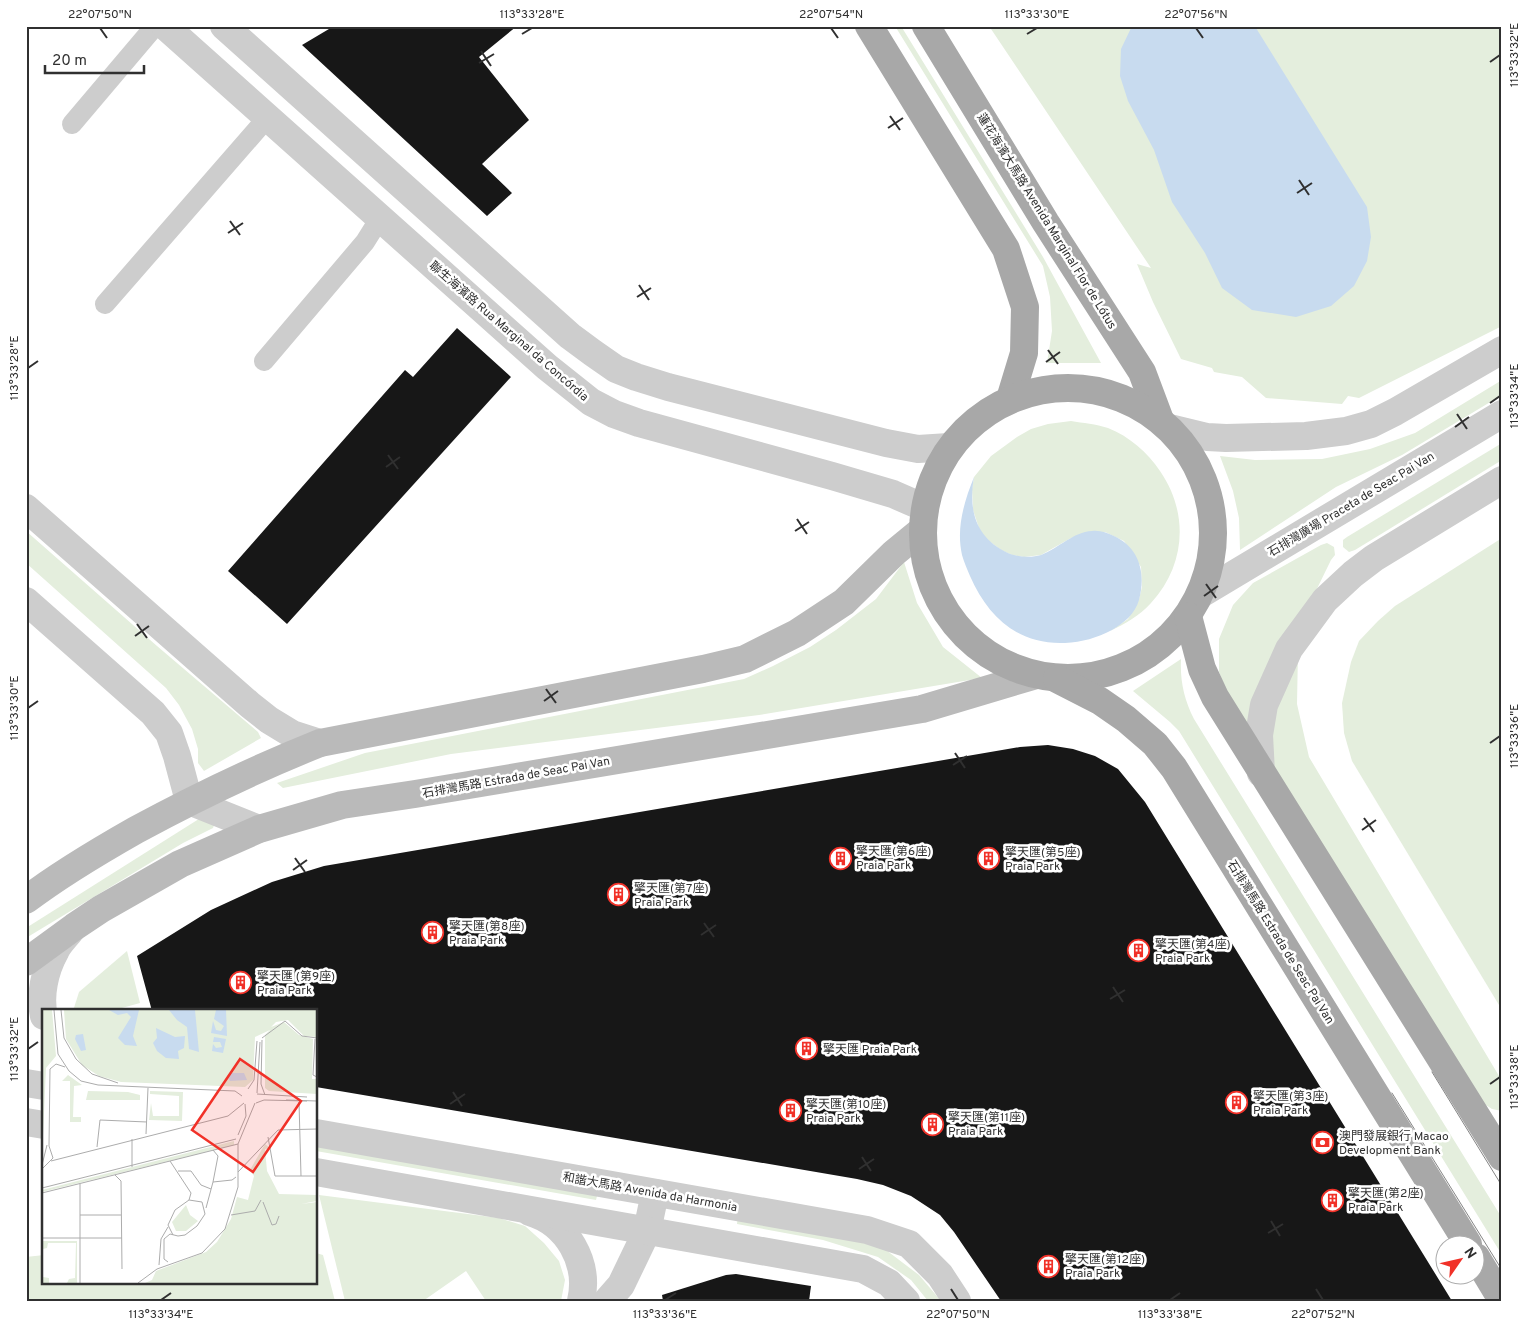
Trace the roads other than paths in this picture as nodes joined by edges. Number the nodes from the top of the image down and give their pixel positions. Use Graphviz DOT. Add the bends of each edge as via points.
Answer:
graph roads {
  1 [pos="155,26"];
  2 [pos="165,26"];
  3 [pos="224,26"];
  4 [pos="869,26"];
  5 [pos="926,26"];
  6 [pos="267,118"];
  7 [pos="72,124"];
  8 [pos="380,218"];
  9 [pos="105,304"];
  10 [pos="1502,350"];
  11 [pos="264,362"];
  12 [pos="1010,399"];
  13 [pos="1502,414"];
  14 [pos="1165,424"];
  15 [pos="949,447"];
  16 [pos="1502,480"];
  17 [pos="26,508"];
  18 [pos="923,519"];
  19 [pos="26,601"];
  20 [pos="1195,605"];
  21 [pos="1045,677"];
  22 [pos="320,744"];
  23 [pos="1261,773"];
  24 [pos="189,801"];
  25 [pos="259,829"];
  26 [pos="26,900"];
  27 [pos="74,927"];
  28 [pos="26,962"];
  29 [pos="42,1009"];
  30 [pos="26,1082"];
  31 [pos="42,1086"];
  32 [pos="26,1122"];
  33 [pos="42,1125"];
  34 [pos="318,1134"];
  35 [pos="1502,1158"];
  36 [pos="318,1172"];
  37 [pos="655,1193"];
  38 [pos="518,1208"];
  39 [pos="647,1230"];
  40 [pos="1462,1234"];
  41 [pos="581,1301"];
  42 [pos="608,1301"];
  43 [pos="906,1301"];
  44 [pos="957,1301"];
  1 -- 7 [label="lane"];
  2 -- 6 [label="street, 聯生海濱路 Rua Marginal da Concórdia"];
  3 -- 15 [label="street" via="570,336 616,369 668,387 886,444 918,449"];
  4 -- 12 [label="main road" via="1009,256 1025,306 1024,353"];
  5 -- 14 [label="main road, 蓮花海濱大馬路 Avenida Marginal Flor de Lótus" via="1046,223 1142,372"];
  6 -- 8 [label="street, 聯生海濱路 Rua Marginal da Concórdia"];
  6 -- 9 [label="lane"];
  8 -- 11 [label="lane" via="365,242"];
  8 -- 18 [label="street, 聯生海濱路 Rua Marginal da Concórdia" via="547,367 599,406 639,423 893,494"];
  10 -- 14 [label="street" via="1395,412 1371,424 1346,431 1306,436 1226,438 1207,437"];
  12 -- 14 [label="main road" via="1048,388 1088,388 1126,399"];
  12 -- 15 [label="main road" via="976,419"];
  13 -- 20 [label="street, 石排灣廣場 Praceta de Seac Pai Van"];
  14 -- 20 [label="main road" via="1192,456 1207,489 1214,524 1212,560"];
  15 -- 18 [label="main road" via="933,476"];
  16 -- 23 [label="street" via="1374,558 1325,600 1289,649 1264,705 1259,735"];
  17 -- 22 [label="street" via="250,705 292,734"];
  18 -- 21 [label="main road" via="926,563 937,594 954,623 977,646 1004,664"];
  18 -- 22 [label="main road" via="844,602 797,632 745,659"];
  19 -- 24 [label="street" via="154,713 169,733"];
  20 -- 21 [label="main road" via="1163,645 1130,666 1094,677"];
  20 -- 23 [label="main road" via="1202,669 1215,697"];
  21 -- 25 [label="main road, 石排灣馬路 Estrada de Seac Pai Van" via="922,709 342,805"];
  21 -- 40 [label="main road, 石排灣馬路 Estrada de Seac Pai Van" via="1100,701 1126,719 1155,744 1174,768"];
  22 -- 24 [label="main road" via="269,763"];
  23 -- 35 [label="main road"];
  24 -- 25 [label="street"];
  24 -- 26 [label="main road" via="101,850"];
  25 -- 27 [label="main road, 石排灣馬路 Estrada de Seac Pai Van" via="180,864"];
  27 -- 28 [label="main road, 石排灣馬路 Estrada de Seac Pai Van"];
  27 -- 29 [label="street" via="55,951 44,980"];
  30 -- 31 [label="street"];
  32 -- 33 [label="street"];
  34 -- 37 [label="street, 和諧大馬路 Avenida da Harmonia"];
  36 -- 38 [label="street"];
  37 -- 39 [label="street"];
  37 -- 44 [label="street, 和諧大馬路 Avenida da Harmonia" via="867,1230 909,1244 940,1274"];
  38 -- 39 [label="street"];
  38 -- 41 [label="street" via="541,1215 562,1230 576,1250 583,1274"];
  39 -- 42 [label="street" via="621,1286"];
  39 -- 43 [label="street" via="863,1269 889,1284"];
}
